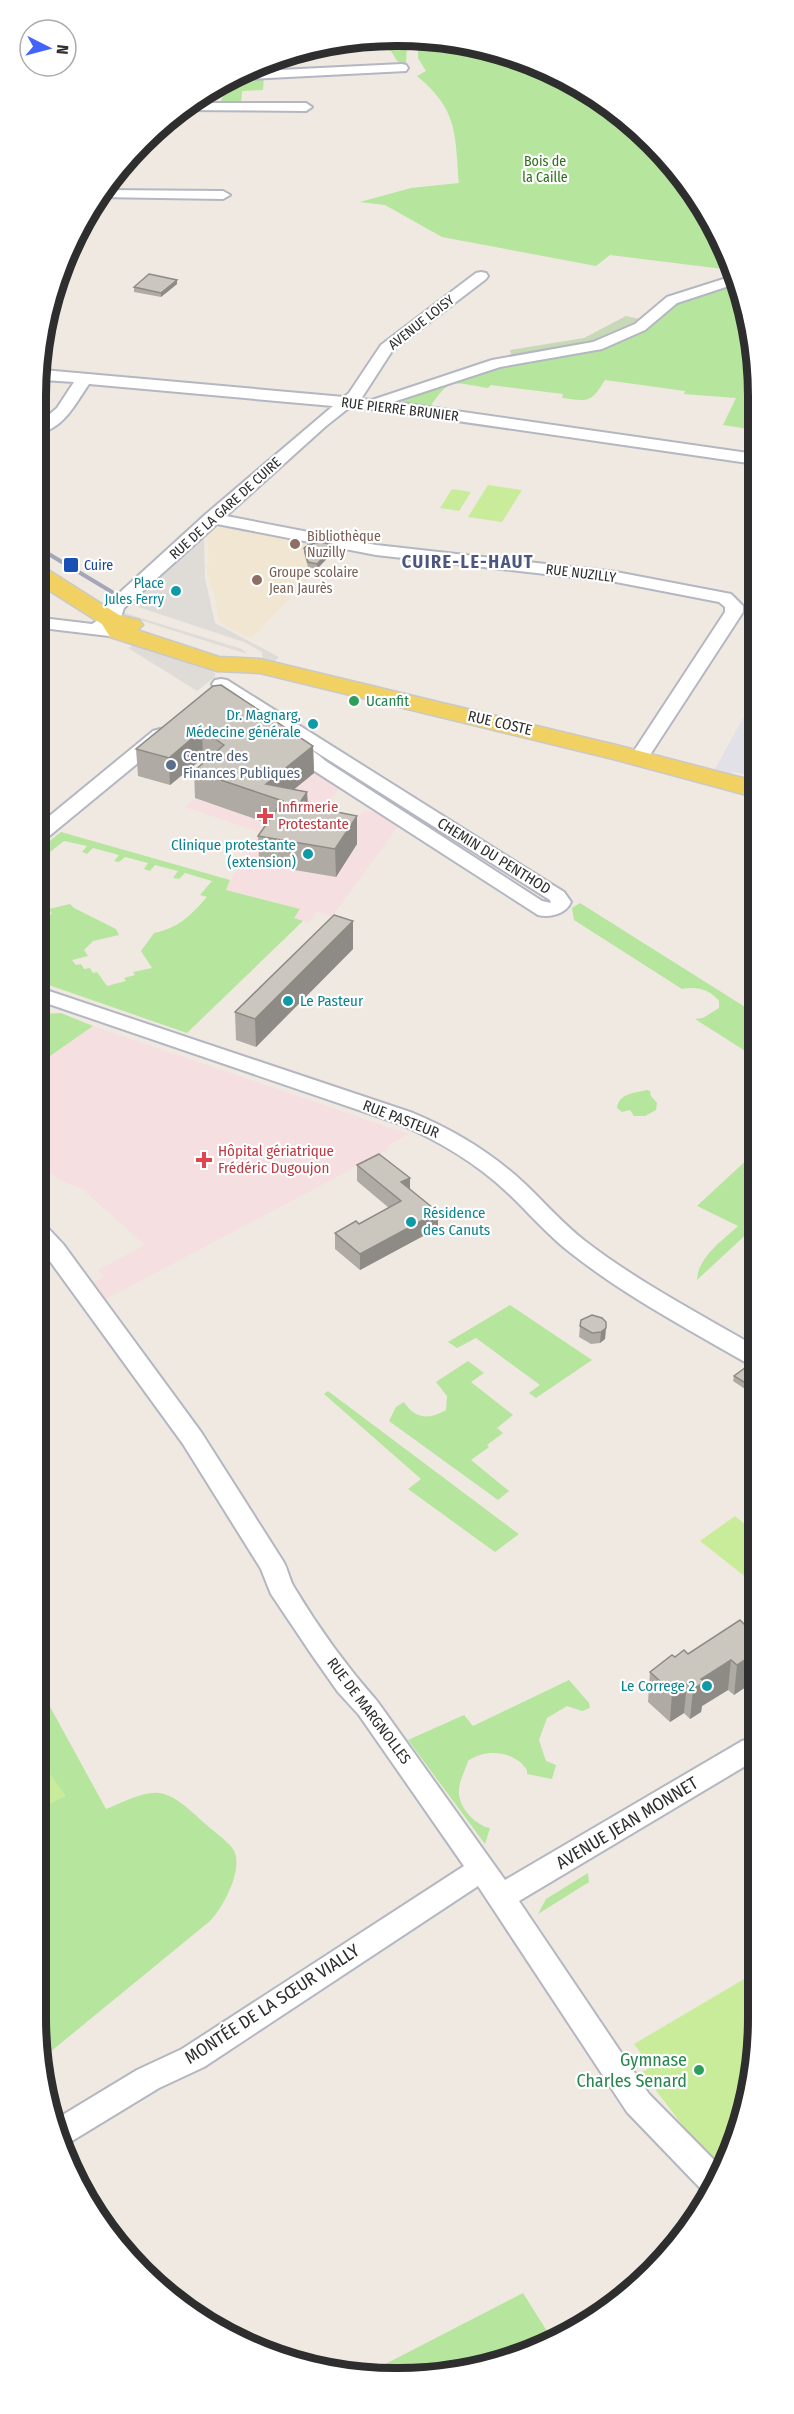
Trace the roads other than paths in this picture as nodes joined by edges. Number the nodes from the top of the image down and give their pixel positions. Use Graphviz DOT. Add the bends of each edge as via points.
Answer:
graph roads {
  1 [pos="402,68"];
  2 [pos="260,75"];
  3 [pos="201,107"];
  4 [pos="306,107"];
  5 [pos="112,194"];
  6 [pos="223,195"];
  7 [pos="481,276"];
  8 [pos="728,282"];
  9 [pos="47,375"];
  10 [pos="84,379"];
  11 [pos="347,403"];
  12 [pos="368,405"];
  13 [pos="46,425"];
  14 [pos="748,458"];
  15 [pos="212,518"];
  16 [pos="46,579"];
  17 [pos="46,623"];
  18 [pos="108,627"];
  19 [pos="245,664"];
  20 [pos="215,689"];
  21 [pos="172,724"];
  22 [pos="639,757"];
  23 [pos="748,787"];
  24 [pos="46,829"];
  25 [pos="46,996"];
  26 [pos="66,1003"];
  27 [pos="46,1005"];
  28 [pos="46,1239"];
  29 [pos="748,1353"];
  30 [pos="748,1751"];
  31 [pos="482,1869"];
  32 [pos="501,1898"];
  33 [pos="65,2130"];
  34 [pos="709,2176"];
  1 -- 2 [label="street"];
  3 -- 4 [label="street"];
  5 -- 6 [label="street"];
  7 -- 11 [label="street, AVENUE LOISY" via="386,348"];
  8 -- 12 [label="street" via="672,300 639,328 597,346 497,363"];
  9 -- 10 [label="street, RUE PIERRE BRUNIER"];
  10 -- 11 [label="street, RUE PIERRE BRUNIER"];
  10 -- 13 [label="street" via="63,411"];
  11 -- 12 [label="street, RUE PIERRE BRUNIER"];
  11 -- 15 [label="street, RUE DE LA GARE DE CUIRE"];
  12 -- 14 [label="street, RUE PIERRE BRUNIER"];
  15 -- 18 [label="street, RUE DE LA GARE DE CUIRE" via="116,606"];
  15 -- 22 [label="street, RUE NUZILLY" via="365,548 608,576 725,598 734,606 734,612"];
  16 -- 18 [label="main road"];
  17 -- 18 [label="street, RUE COSTE"];
  18 -- 19 [label="main road, RUE COSTE" via="217,664"];
  19 -- 20 [label="street"];
  19 -- 22 [label="main road, RUE COSTE"];
  20 -- 20 [label="street, CHEMIN DU PENTHOD" via="290,746 535,905 545,911 559,907 557,896"];
  21 -- 24 [label="street"];
  22 -- 23 [label="main road, RUE COSTE"];
  25 -- 26 [label="street, RUE PASTEUR"];
  26 -- 27 [label="street, RUE PASTEUR"];
  26 -- 29 [label="street, RUE PASTEUR" via="433,1130 489,1166 592,1257"];
  28 -- 31 [label="street, RUE DE MARGNOLLES" via="192,1438 255,1536 280,1587 321,1648"];
  30 -- 32 [label="street, AVENUE JEAN MONNET"];
  31 -- 32 [label="street, RUE DE MARGNOLLES"];
  31 -- 33 [label="street, MONTÉE DE LA SŒUR VIALLY" via="193,2058 148,2079"];
  32 -- 34 [label="street, RUE DE MARGNOLLES" via="638,2103"];
}
